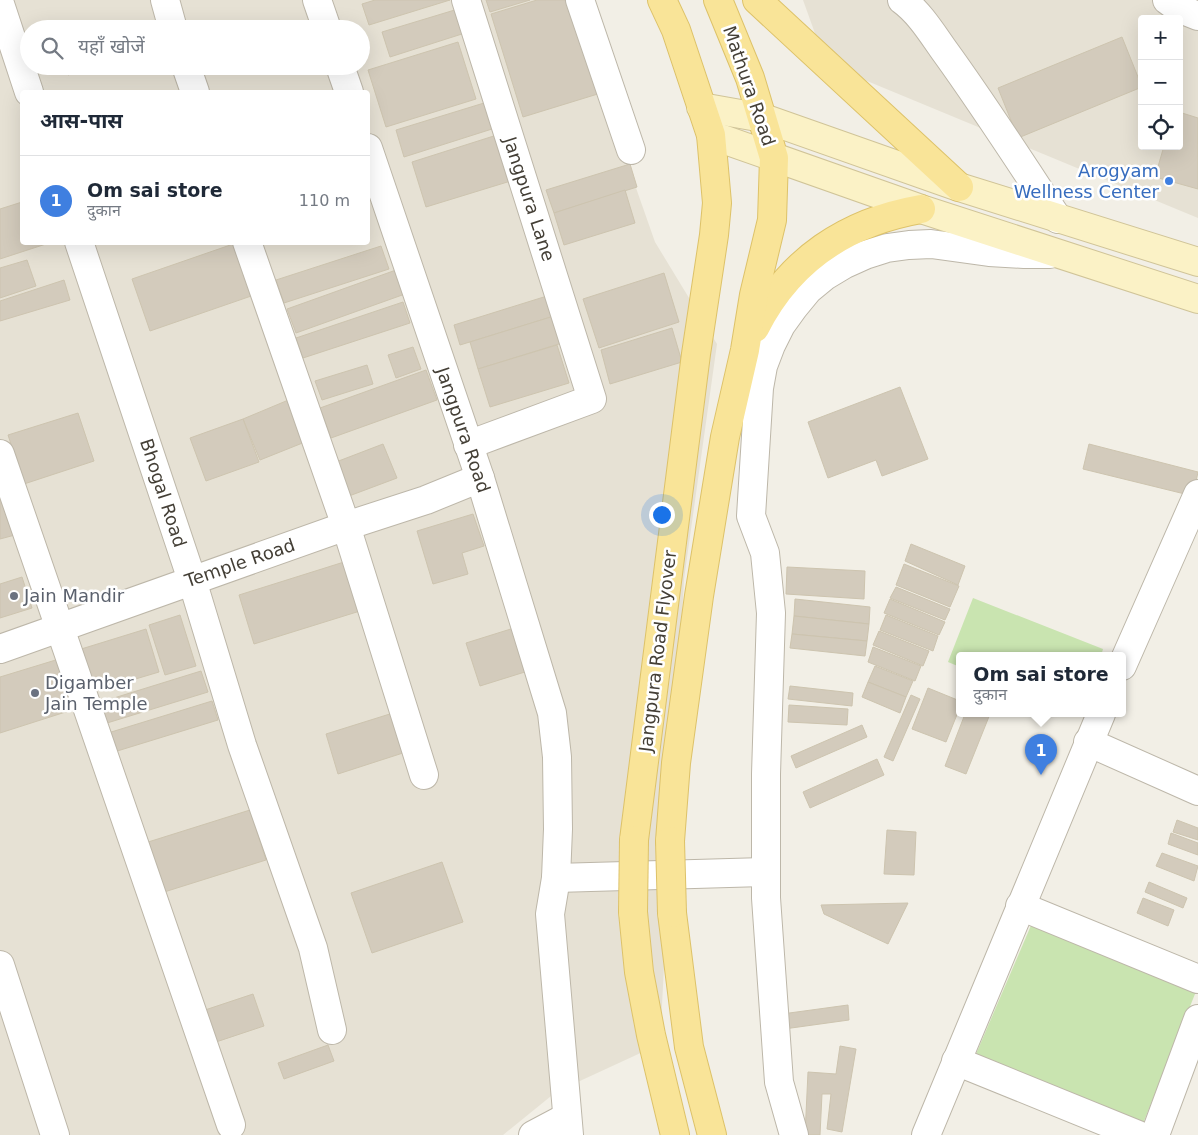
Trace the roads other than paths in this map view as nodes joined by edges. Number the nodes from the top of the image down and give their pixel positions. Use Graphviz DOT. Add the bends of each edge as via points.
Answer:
graph roads {
  1 [pos="164,0"];
  2 [pos="318,0"];
  3 [pos="466,0"];
  4 [pos="580,0"];
  5 [pos="662,0"];
  6 [pos="718,0"];
  7 [pos="757,0"];
  8 [pos="902,0"];
  9 [pos="0,4"];
  10 [pos="170,20"];
  11 [pos="324,20"];
  12 [pos="20,63"];
  13 [pos="24,75"];
  14 [pos="189,75"];
  15 [pos="343,75"];
  16 [pos="29,90"];
  17 [pos="194,90"];
  18 [pos="348,90"];
  19 [pos="701,107"];
  20 [pos="763,118"];
  21 [pos="711,135"];
  22 [pos="631,150"];
  23 [pos="370,154"];
  24 [pos="774,158"];
  25 [pos="958,187"];
  26 [pos="922,209"];
  27 [pos="1058,219"];
  28 [pos="80,245"];
  29 [pos="248,245"];
  30 [pos="1060,253"];
  31 [pos="1198,262"];
  32 [pos="1198,299"];
  33 [pos="745,350"];
  34 [pos="468,445"];
  35 [pos="0,454"];
  36 [pos="480,478"];
  37 [pos="1196,505"];
  38 [pos="346,526"];
  39 [pos="192,580"];
  40 [pos="59,627"];
  41 [pos="0,649"];
  42 [pos="1126,657"];
  43 [pos="1100,717"];
  44 [pos="1088,742"];
  45 [pos="424,775"];
  46 [pos="1198,791"];
  47 [pos="766,872"];
  48 [pos="556,878"];
  49 [pos="1020,906"];
  50 [pos="0,965"];
  51 [pos="1198,979"];
  52 [pos="1198,1019"];
  53 [pos="332,1030"];
  54 [pos="956,1062"];
  55 [pos="231,1126"];
  56 [pos="568,1126"];
  57 [pos="55,1135"];
  58 [pos="534,1135"];
  59 [pos="675,1135"];
  60 [pos="712,1135"];
  61 [pos="794,1135"];
  62 [pos="926,1135"];
  63 [pos="1138,1135"];
  64 [pos="1155,1135"];
  1 -- 10 [label="street"];
  2 -- 11 [label="street"];
  3 -- 34 [label="street, Jangpura Lane" via="592,399"];
  4 -- 22 [label="street"];
  5 -- 19 [label="main road" via="676,30"];
  6 -- 20 [label="main road, Mathura Road"];
  7 -- 25 [label="main road"];
  8 -- 27 [label="street" via="956,67"];
  9 -- 12 [label="street"];
  13 -- 16 [label="street"];
  14 -- 17 [label="street"];
  15 -- 18 [label="street"];
  19 -- 20 [label="street"];
  19 -- 21 [label="main road"];
  20 -- 24 [label="main road, Mathura Road"];
  20 -- 25 [label="street"];
  21 -- 24 [label="street"];
  21 -- 59 [label="main road, Jangpura Road Flyover, bridge" via="717,203 714,235 634,840 633,912 639,972"];
  23 -- 34 [label="street, Jangpura Road"];
  24 -- 26 [label="street"];
  24 -- 33 [label="main road, Mathura Road" via="772,220"];
  25 -- 27 [label="street"];
  26 -- 30 [label="street"];
  26 -- 33 [label="main road" via="864,224 813,255 772,298"];
  27 -- 31 [label="street"];
  28 -- 39 [label="street, Bhogal Road"];
  29 -- 38 [label="street"];
  30 -- 32 [label="street"];
  30 -- 47 [label="street" via="989,252 932,244 887,248 865,255 845,264 808,290 781,325 771,345 759,388 751,516 765,553 771,614"];
  33 -- 60 [label="main road, Jangpura Road Flyover, bridge" via="725,437 699,596 676,763 670,841 672,913 689,1047"];
  34 -- 36 [label="street, Jangpura Road"];
  35 -- 40 [label="street"];
  36 -- 38 [label="street, Temple Road" via="426,500"];
  36 -- 48 [label="street, Jangpura Road" via="552,713 557,757"];
  37 -- 42 [label="street"];
  38 -- 39 [label="street, Temple Road"];
  38 -- 45 [label="street"];
  39 -- 40 [label="street, Temple Road"];
  39 -- 53 [label="street, Bhogal Road" via="242,745 313,948"];
  40 -- 41 [label="street, Temple Road"];
  40 -- 55 [label="street"];
  43 -- 44 [label="street"];
  44 -- 46 [label="street"];
  44 -- 49 [label="street"];
  47 -- 48 [label="street"];
  47 -- 61 [label="street" via="779,1082"];
  48 -- 56 [label="street, Jangpura Road" via="550,914"];
  49 -- 51 [label="street"];
  49 -- 54 [label="street"];
  50 -- 57 [label="street"];
  52 -- 64 [label="street"];
  54 -- 62 [label="street"];
  54 -- 63 [label="street"];
  56 -- 58 [label="street"];
}
